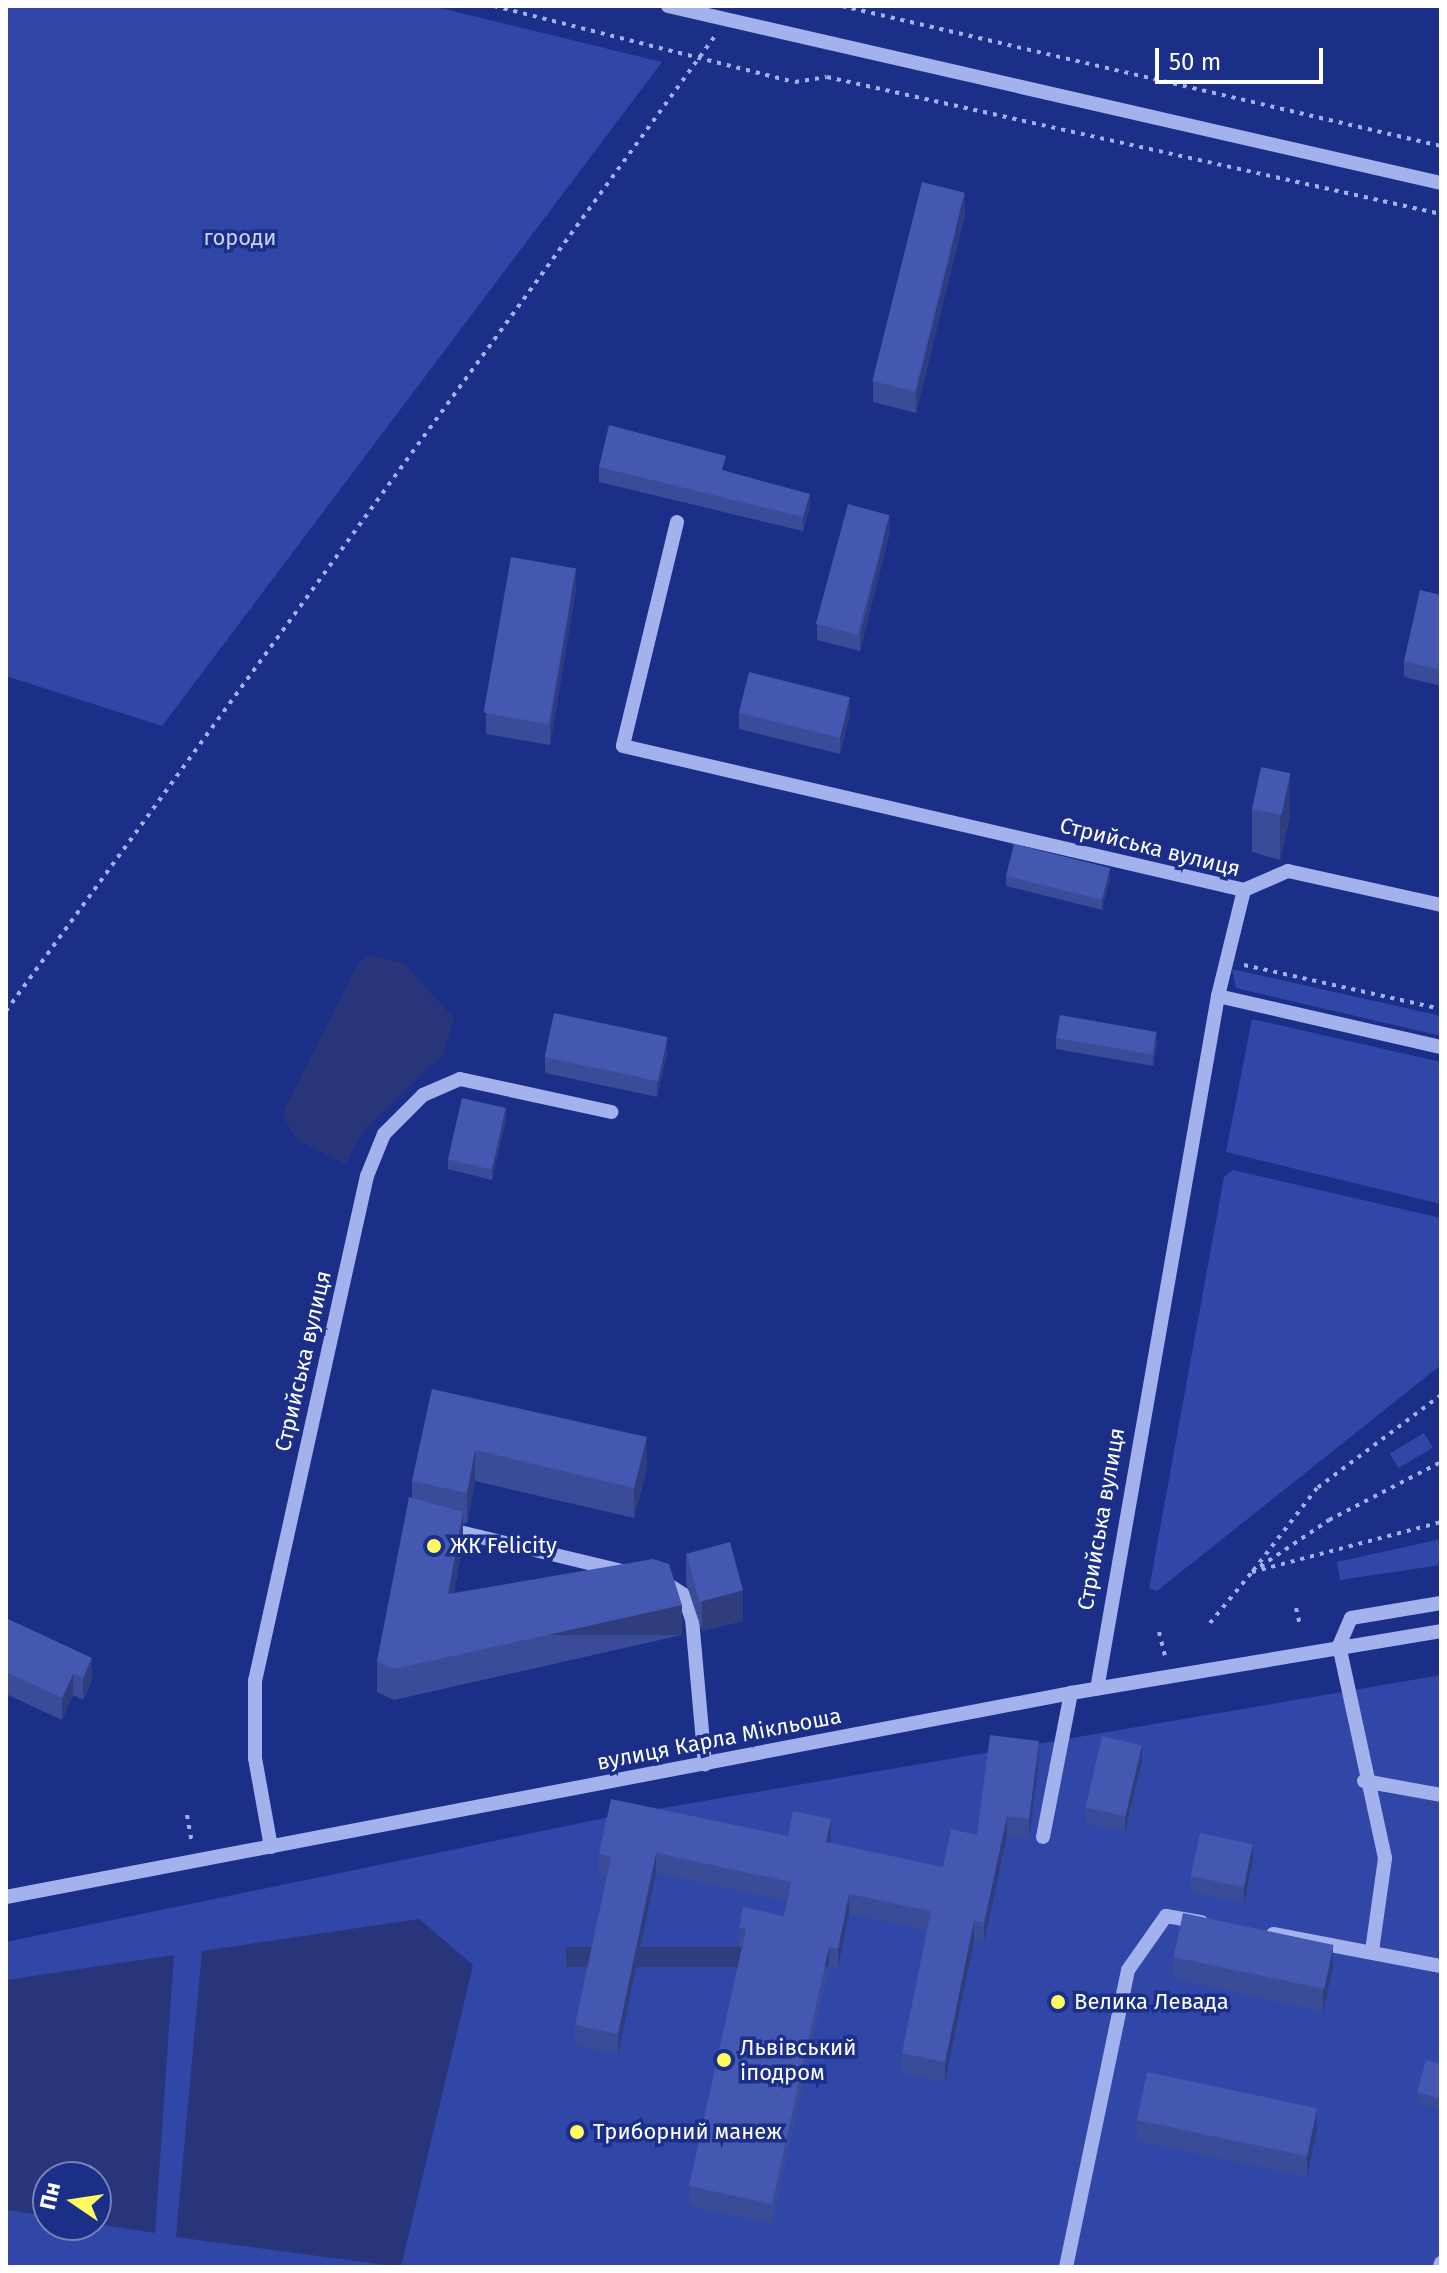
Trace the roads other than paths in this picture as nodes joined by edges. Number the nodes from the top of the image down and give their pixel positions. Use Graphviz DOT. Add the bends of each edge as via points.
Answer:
graph roads {
  1 [pos="668,6"];
  2 [pos="1441,183"];
  3 [pos="677,522"];
  4 [pos="1244,890"];
  5 [pos="1441,905"];
  6 [pos="1218,996"];
  7 [pos="1441,1047"];
  8 [pos="611,1112"];
  9 [pos="430,1525"];
  10 [pos="1441,1603"];
  11 [pos="1441,1631"];
  12 [pos="1339,1646"];
  13 [pos="1097,1689"];
  14 [pos="1071,1693"];
  15 [pos="705,1764"];
  16 [pos="1364,1781"];
  17 [pos="1441,1795"];
  18 [pos="1043,1837"];
  19 [pos="271,1847"];
  20 [pos="6,1897"];
  21 [pos="1225,1926"];
  22 [pos="1254,1931"];
  23 [pos="1372,1951"];
  24 [pos="1441,1966"];
  25 [pos="1066,2267"];
  1 -- 2 [label="street"];
  3 -- 4 [label="street, Стрийська вулиця" via="623,746"];
  4 -- 5 [label="street" via="1288,871"];
  4 -- 6 [label="street, Стрийська вулиця"];
  6 -- 7 [label="street"];
  6 -- 13 [label="street, Стрийська вулиця"];
  8 -- 19 [label="street, Стрийська вулиця" via="460,1079 423,1095 384,1134 364,1191 255,1681 255,1758"];
  9 -- 15 [label="street" via="677,1586 700,1658"];
  10 -- 12 [label="street" via="1351,1618"];
  11 -- 12 [label="street, вулиця Карла Мікльоша"];
  12 -- 13 [label="street, вулиця Карла Мікльоша"];
  12 -- 16 [label="street"];
  13 -- 14 [label="street, вулиця Карла Мікльоша"];
  14 -- 15 [label="street, вулиця Карла Мікльоша"];
  14 -- 18 [label="street"];
  15 -- 19 [label="street, вулиця Карла Мікльоша"];
  16 -- 17 [label="street"];
  16 -- 23 [label="street" via="1385,1858 1386,1896"];
  19 -- 20 [label="street, вулиця Карла Мікльоша"];
  21 -- 25 [label="street" via="1166,1916 1128,1970"];
  22 -- 23 [label="street"];
  23 -- 24 [label="street"];
}
